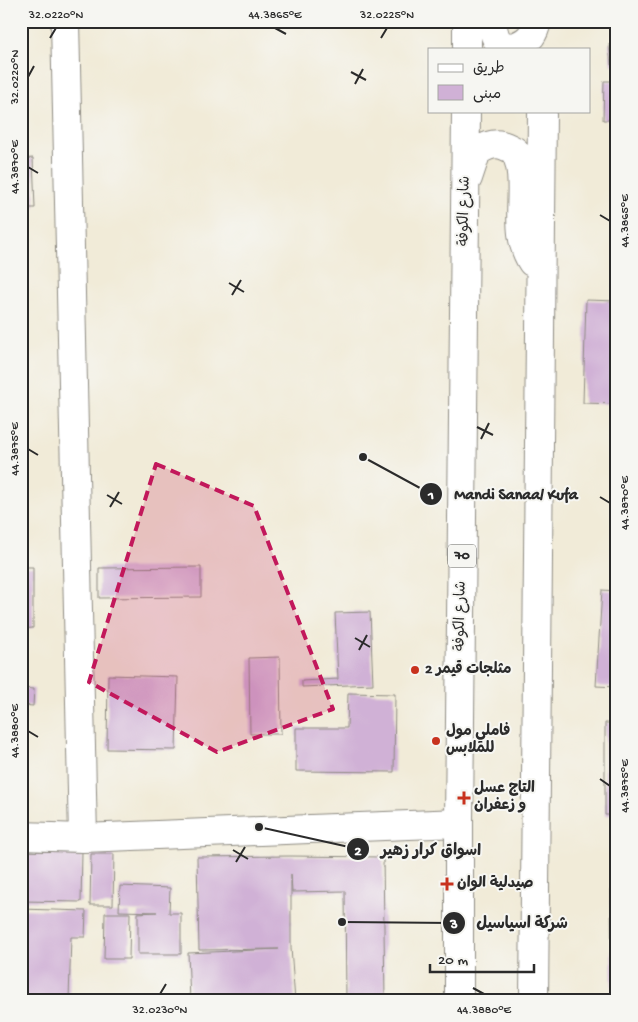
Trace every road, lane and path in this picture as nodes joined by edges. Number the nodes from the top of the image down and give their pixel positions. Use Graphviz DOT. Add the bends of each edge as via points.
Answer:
graph roads {
  1 [pos="65,21"];
  2 [pos="467,21"];
  3 [pos="492,21"];
  4 [pos="537,21"];
  5 [pos="542,21"];
  6 [pos="467,48"];
  7 [pos="542,48"];
  8 [pos="466,112"];
  9 [pos="542,112"];
  10 [pos="466,187"];
  11 [pos="541,276"];
  12 [pos="459,823"];
  13 [pos="21,836"];
  14 [pos="83,838"];
  15 [pos="460,1001"];
  16 [pos="534,1001"];
  1 -- 14 [label="main road"];
  2 -- 6 [label="main road"];
  3 -- 4 [label="main road" via="499,42 515,47 532,35"];
  5 -- 7 [label="main road"];
  8 -- 10 [label="main road, شارع الكوفة / 70"];
  9 -- 11 [label="main road"];
  10 -- 11 [label="main road" via="477,151 491,144 505,145 516,151 521,174 522,240"];
  10 -- 12 [label="main road, شارع الكوفة / 70"];
  11 -- 16 [label="main road"];
  12 -- 14 [label="main road"];
  12 -- 15 [label="main road, شارع الكوفة / 70"];
  13 -- 14 [label="main road"];
}
